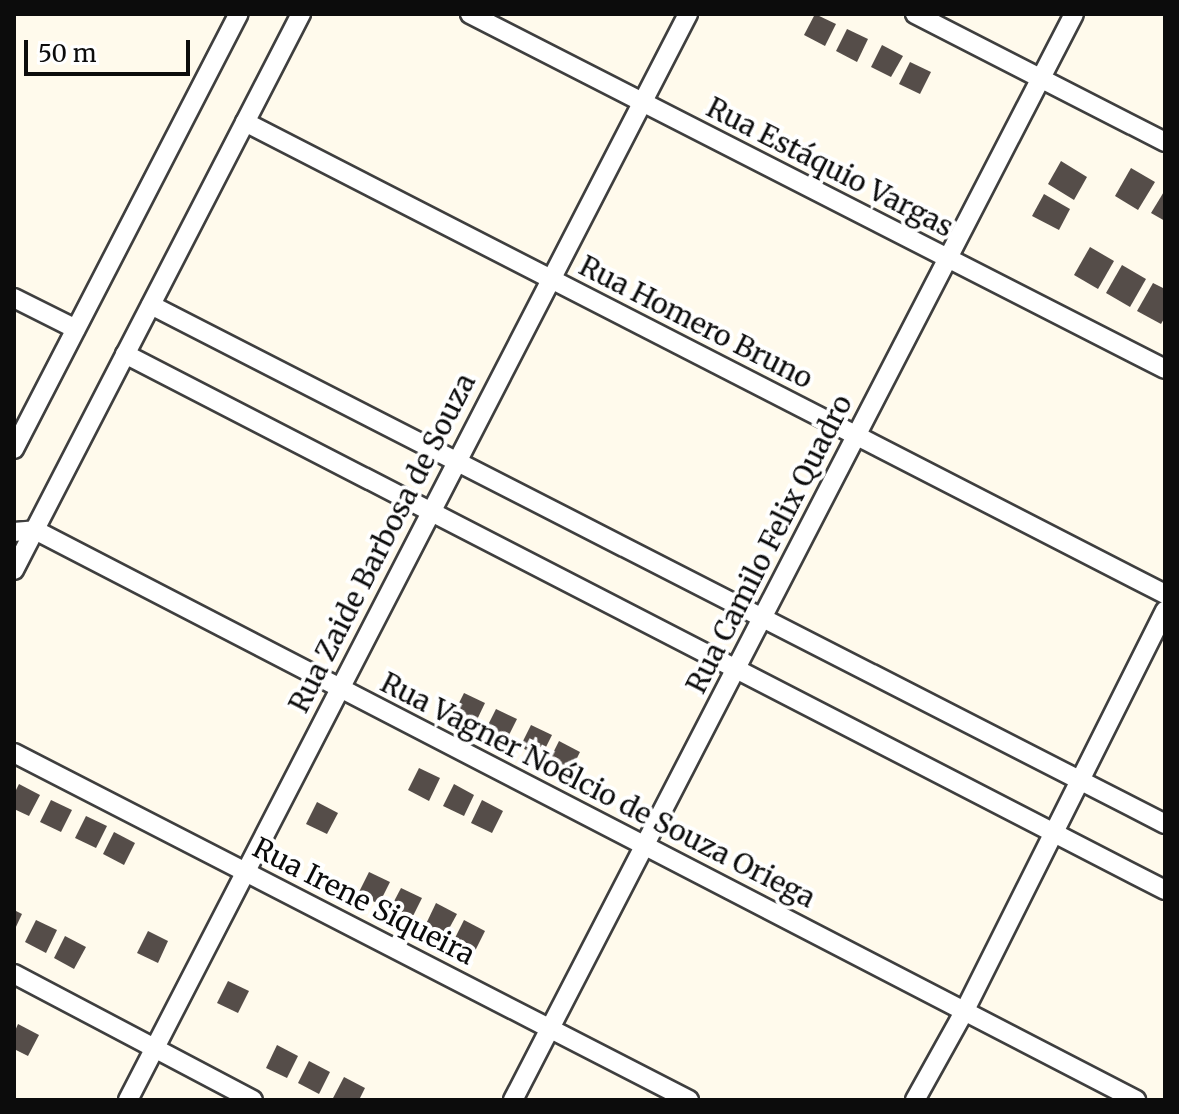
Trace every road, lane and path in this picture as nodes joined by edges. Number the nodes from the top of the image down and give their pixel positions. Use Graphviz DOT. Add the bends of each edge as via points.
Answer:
graph roads {
  1 [pos="239,14"];
  2 [pos="301,14"];
  3 [pos="470,14"];
  4 [pos="688,14"];
  5 [pos="915,14"];
  6 [pos="1074,14"];
  7 [pos="1041,79"];
  8 [pos="642,102"];
  9 [pos="245,122"];
  10 [pos="1165,142"];
  11 [pos="948,258"];
  12 [pos="551,279"];
  13 [pos="14,298"];
  14 [pos="151,305"];
  15 [pos="76,329"];
  16 [pos="125,354"];
  17 [pos="1165,369"];
  18 [pos="856,436"];
  19 [pos="14,449"];
  20 [pos="456,461"];
  21 [pos="430,511"];
  22 [pos="35,530"];
  23 [pos="14,532"];
  24 [pos="14,570"];
  25 [pos="1165,594"];
  26 [pos="1165,610"];
  27 [pos="760,617"];
  28 [pos="736,668"];
  29 [pos="339,687"];
  30 [pos="14,753"];
  31 [pos="1077,780"];
  32 [pos="1165,824"];
  33 [pos="1054,833"];
  34 [pos="645,846"];
  35 [pos="244,871"];
  36 [pos="1165,890"];
  37 [pos="14,974"];
  38 [pos="964,1012"];
  39 [pos="550,1029"];
  40 [pos="156,1049"];
  41 [pos="128,1100"];
  42 [pos="253,1100"];
  43 [pos="513,1100"];
  44 [pos="689,1100"];
  45 [pos="915,1100"];
  46 [pos="1136,1100"];
  1 -- 15 [label="street"];
  2 -- 9 [label="street"];
  3 -- 8 [label="street, Rua Estáquio Vargas"];
  4 -- 8 [label="street, Rua Zaide Barbosa de Souza"];
  5 -- 7 [label="street"];
  6 -- 7 [label="street, Rua Camilo Felix Quadro"];
  7 -- 10 [label="street"];
  7 -- 11 [label="street, Rua Camilo Felix Quadro"];
  8 -- 11 [label="street, Rua Estáquio Vargas"];
  8 -- 12 [label="street, Rua Zaide Barbosa de Souza"];
  9 -- 12 [label="street, Rua Homero Bruno"];
  9 -- 14 [label="street"];
  11 -- 17 [label="street, Rua Estáquio Vargas"];
  11 -- 18 [label="street, Rua Camilo Felix Quadro"];
  12 -- 18 [label="street, Rua Homero Bruno"];
  12 -- 20 [label="street, Rua Zaide Barbosa de Souza"];
  13 -- 15 [label="street"];
  14 -- 16 [label="street"];
  14 -- 20 [label="street"];
  15 -- 19 [label="street"];
  16 -- 21 [label="street"];
  16 -- 22 [label="street"];
  18 -- 25 [label="street, Rua Homero Bruno"];
  18 -- 27 [label="street, Rua Camilo Felix Quadro"];
  20 -- 21 [label="street, Rua Zaide Barbosa de Souza"];
  20 -- 27 [label="street"];
  21 -- 28 [label="street"];
  21 -- 29 [label="street, Rua Zaide Barbosa de Souza"];
  22 -- 23 [label="street"];
  22 -- 24 [label="street"];
  22 -- 29 [label="street, Rua Vagner Noélcio de Souza Oriega"];
  26 -- 31 [label="street"];
  27 -- 28 [label="street, Rua Camilo Felix Quadro"];
  27 -- 31 [label="street"];
  28 -- 33 [label="street"];
  28 -- 34 [label="street, Rua Camilo Felix Quadro"];
  29 -- 34 [label="street, Rua Vagner Noélcio de Souza Oriega"];
  29 -- 35 [label="street, Rua Zaide Barbosa de Souza"];
  30 -- 35 [label="street, Rua Irene Siqueira"];
  31 -- 32 [label="street"];
  31 -- 33 [label="street"];
  33 -- 36 [label="street"];
  33 -- 38 [label="street"];
  34 -- 38 [label="street, Rua Vagner Noélcio de Souza Oriega"];
  34 -- 39 [label="street, Rua Camilo Felix Quadro"];
  35 -- 39 [label="street, Rua Irene Siqueira"];
  35 -- 40 [label="street, Rua Zaide Barbosa de Souza"];
  37 -- 40 [label="street"];
  38 -- 45 [label="street"];
  38 -- 46 [label="street, Rua Vagner Noélcio de Souza Oriega"];
  39 -- 43 [label="street, Rua Camilo Felix Quadro"];
  39 -- 44 [label="street, Rua Irene Siqueira"];
  40 -- 41 [label="street, Rua Zaide Barbosa de Souza"];
  40 -- 42 [label="street"];
}
